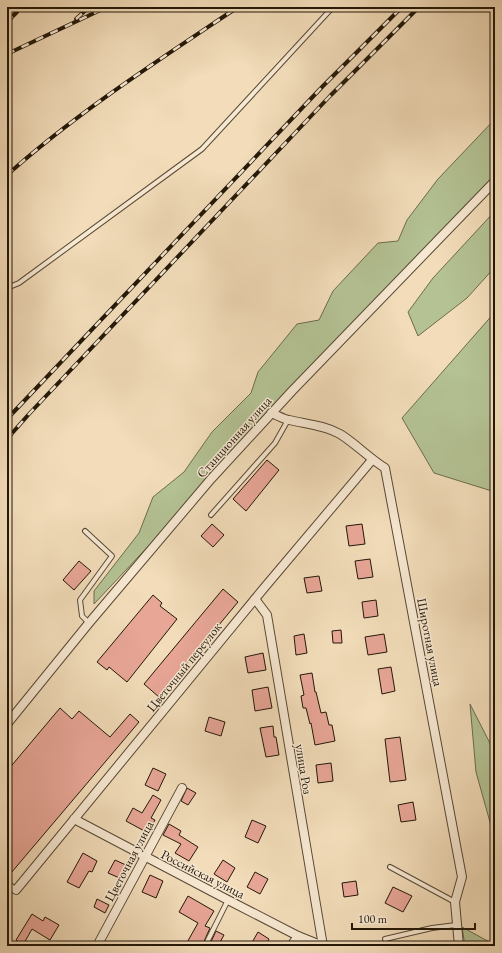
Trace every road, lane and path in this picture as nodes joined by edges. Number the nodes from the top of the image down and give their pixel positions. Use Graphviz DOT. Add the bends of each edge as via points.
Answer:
graph roads {
  1 [pos="333,7"];
  2 [pos="495,181"];
  3 [pos="7,288"];
  4 [pos="271,413"];
  5 [pos="288,420"];
  6 [pos="372,460"];
  7 [pos="211,515"];
  8 [pos="84,531"];
  9 [pos="256,599"];
  10 [pos="89,623"];
  11 [pos="7,724"];
  12 [pos="182,788"];
  13 [pos="74,819"];
  14 [pos="145,858"];
  15 [pos="390,867"];
  16 [pos="7,882"];
  17 [pos="16,890"];
  18 [pos="228,900"];
  19 [pos="455,902"];
  20 [pos="456,925"];
  21 [pos="298,936"];
  22 [pos="385,939"];
  23 [pos="97,946"];
  24 [pos="204,946"];
  25 [pos="291,946"];
  26 [pos="323,946"];
  27 [pos="459,946"];
  1 -- 3 [label="lane" via="202,150 18,283"];
  2 -- 4 [label="street, Станционная улица"];
  4 -- 5 [label="street, Широтная улица"];
  4 -- 10 [label="street, Станционная улица" via="211,479"];
  5 -- 6 [label="street, Широтная улица" via="321,426 340,434"];
  5 -- 7 [label="lane" via="275,443"];
  6 -- 9 [label="street, Цветочный переулок"];
  6 -- 19 [label="street, Широтная улица" via="385,468 391,497 462,877"];
  8 -- 10 [label="lane" via="112,556 80,600 82,616"];
  9 -- 13 [label="street, Цветочный переулок"];
  9 -- 26 [label="street, улица Роз" via="267,615"];
  10 -- 11 [label="street, Станционная улица"];
  12 -- 14 [label="street, Цветочная улица"];
  13 -- 14 [label="street, Российская улица"];
  13 -- 17 [label="street, Цветочный переулок"];
  14 -- 18 [label="street, Российская улица"];
  14 -- 23 [label="street, Цветочная улица"];
  15 -- 19 [label="lane"];
  16 -- 17 [label="lane"];
  18 -- 21 [label="street, Российская улица"];
  18 -- 24 [label="lane"];
  19 -- 20 [label="street, Широтная улица"];
  20 -- 22 [label="lane"];
  20 -- 27 [label="street, Широтная улица"];
  21 -- 25 [label="street"];
  21 -- 26 [label="street, Российская улица"];
}
